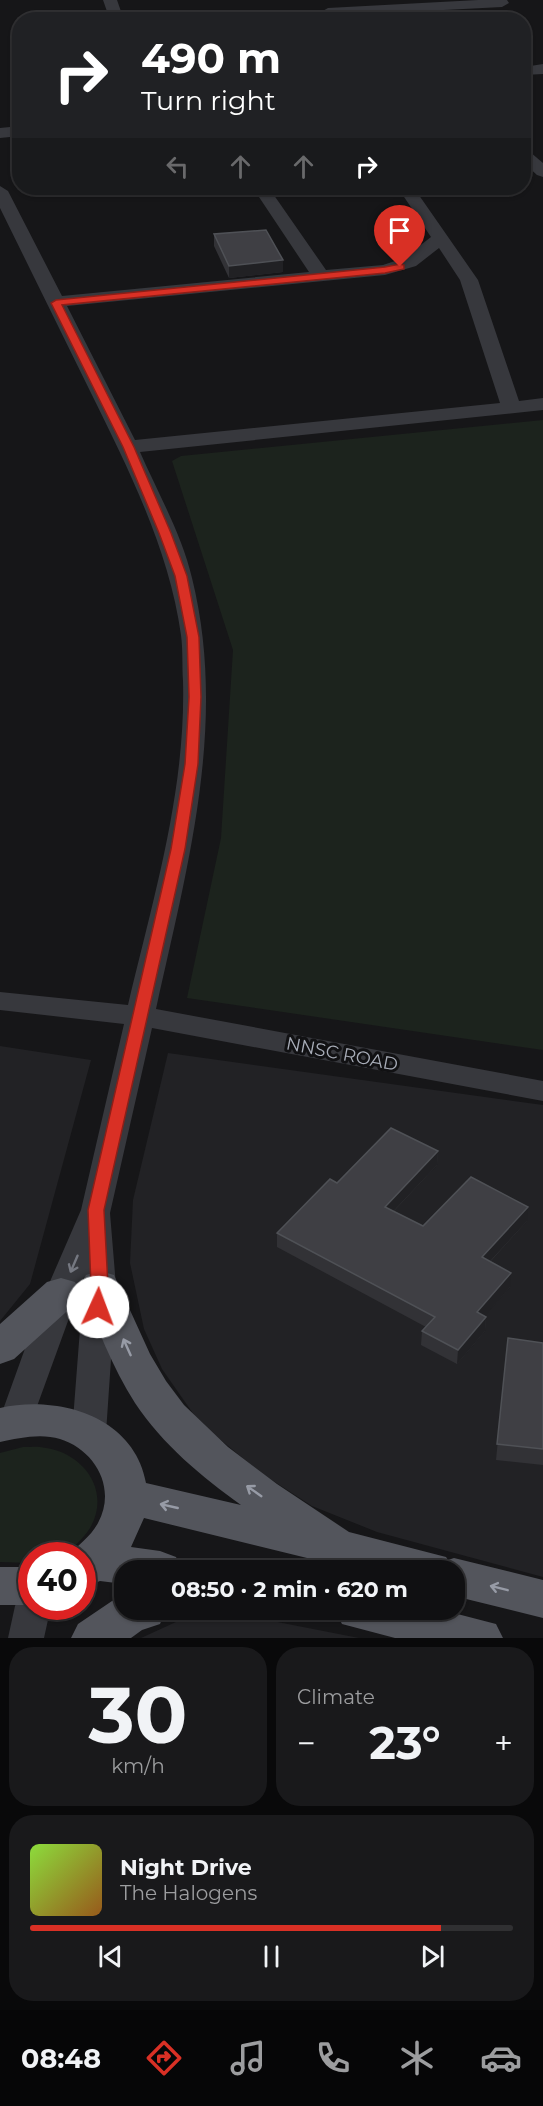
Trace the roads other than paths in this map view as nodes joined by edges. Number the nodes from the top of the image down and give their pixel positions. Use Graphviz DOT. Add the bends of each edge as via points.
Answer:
graph roads {
  1 [pos="502,3"];
  2 [pos="326,10"];
  3 [pos="0,191"];
  4 [pos="266,195"];
  5 [pos="411,195"];
  6 [pos="440,239"];
  7 [pos="322,277"];
  8 [pos="56,303"];
  9 [pos="543,404"];
  10 [pos="510,407"];
  11 [pos="128,447"];
  12 [pos="0,1001"];
  13 [pos="140,1016"];
  14 [pos="543,1091"];
  15 [pos="81,1290"];
  16 [pos="0,1348"];
  17 [pos="8,1423"];
  18 [pos="89,1433"];
  19 [pos="128,1496"];
  20 [pos="337,1547"];
  21 [pos="96,1558"];
  22 [pos="390,1560"];
  23 [pos="96,1566"];
  24 [pos="114,1567"];
  25 [pos="465,1580"];
  26 [pos="0,1586"];
  27 [pos="18,1586"];
  28 [pos="543,1599"];
  29 [pos="30,1620"];
  30 [pos="121,1620"];
  31 [pos="402,1620"];
  32 [pos="26,1638"];
  33 [pos="94,1638"];
  34 [pos="480,1638"];
  1 -- 2 [label="street"];
  3 -- 8 [label="street"];
  4 -- 7 [label="street"];
  5 -- 6 [label="street"];
  6 -- 7 [label="street" via="400,267"];
  6 -- 10 [label="street" via="469,280"];
  7 -- 8 [label="street"];
  8 -- 11 [label="street"];
  9 -- 10 [label="street"];
  10 -- 11 [label="street"];
  11 -- 13 [label="street" via="181,576 193,637 195,697 192,764 178,849"];
  12 -- 13 [label="street, NNSC ROAD"];
  13 -- 14 [label="street, NNSC ROAD"];
  13 -- 15 [label="street"];
  15 -- 16 [label="main road"];
  15 -- 17 [label="street"];
  15 -- 18 [label="street"];
  20 -- 15 [label="main road, one-way" via="248,1487 188,1437 152,1394 131,1357"];
  17 -- 18 [label="main road" via="54,1421"];
  18 -- 19 [label="main road" via="113,1454 121,1467"];
  20 -- 19 [label="main road, one-way"];
  19 -- 21 [label="main road" via="120,1530"];
  20 -- 22 [label="main road"];
  23 -- 24 [label="main road"];
  28 -- 25 [label="main road, one-way"];
  26 -- 27 [label="main road"];
  29 -- 32 [label="street"];
  30 -- 33 [label="main road"];
  31 -- 34 [label="main road"];
}
